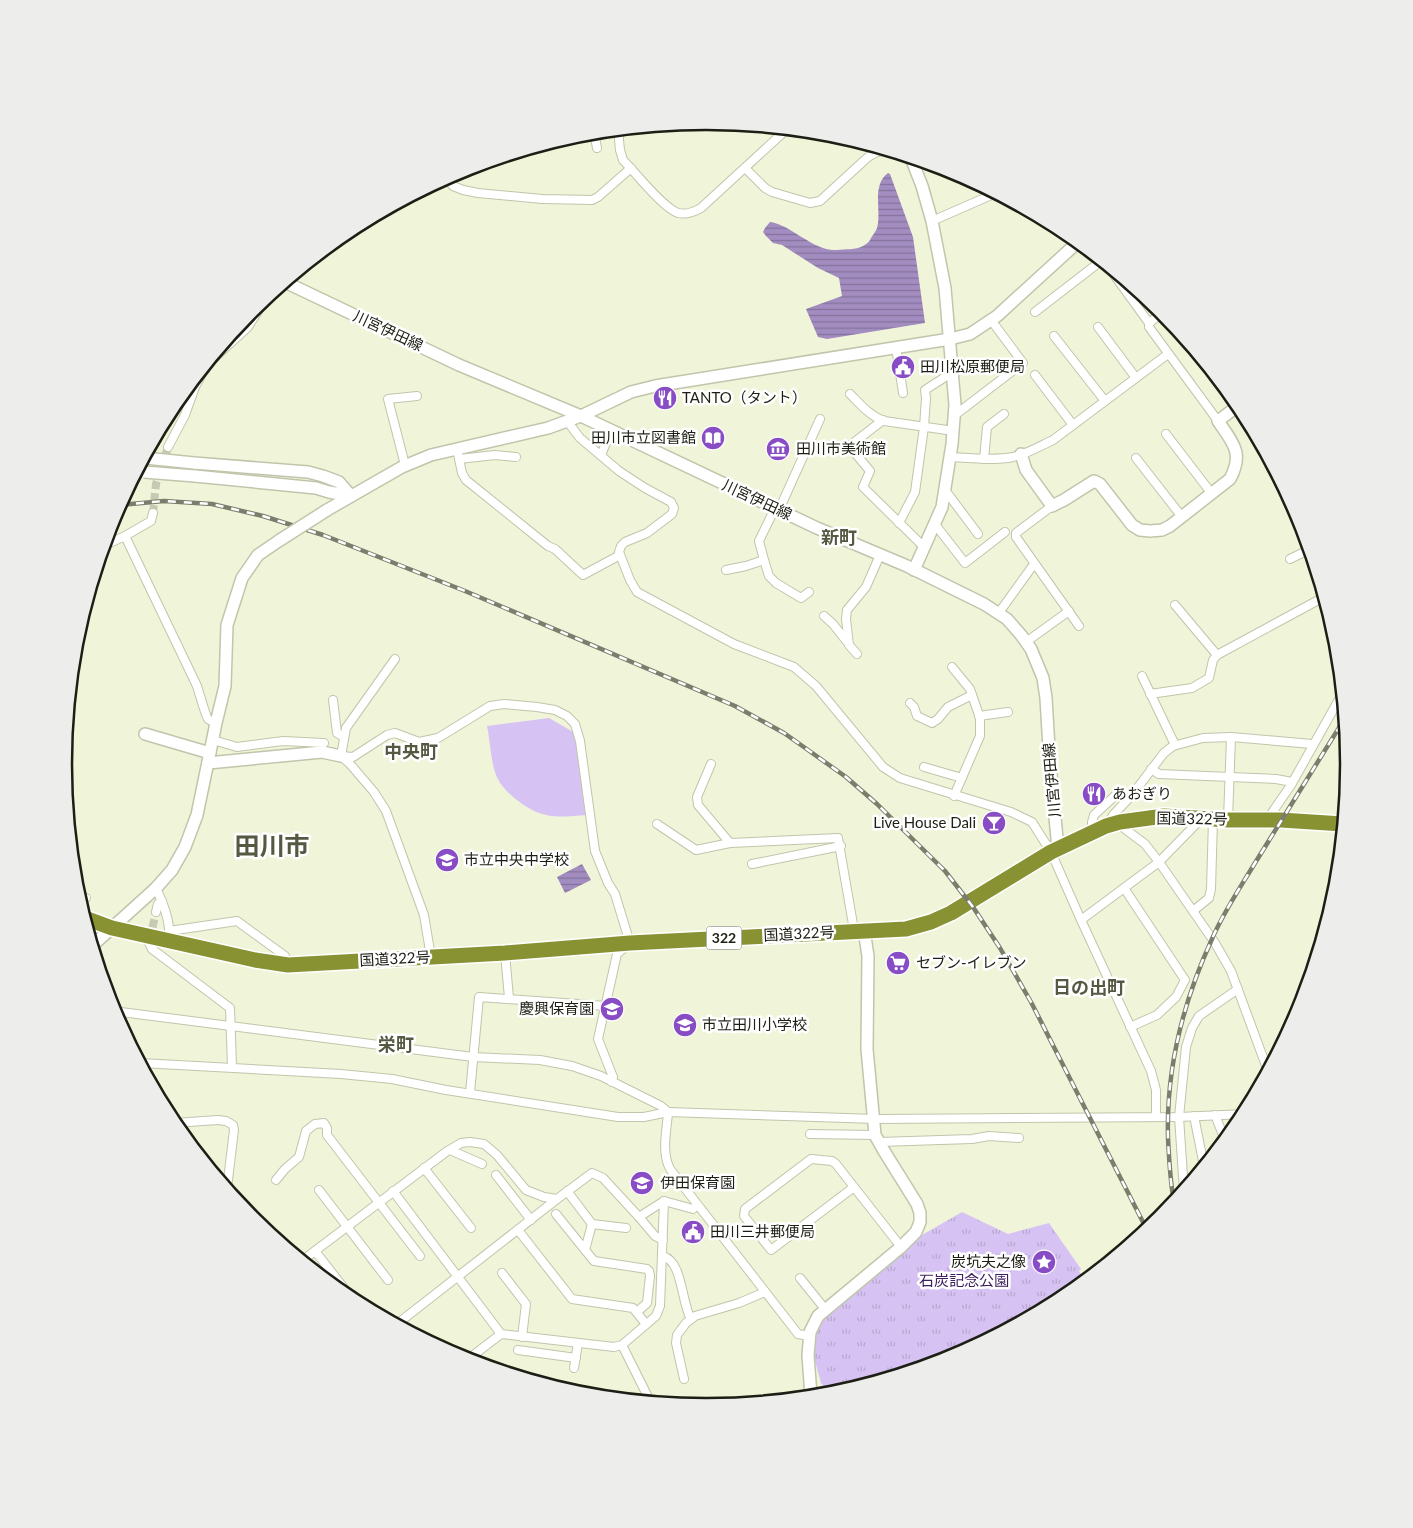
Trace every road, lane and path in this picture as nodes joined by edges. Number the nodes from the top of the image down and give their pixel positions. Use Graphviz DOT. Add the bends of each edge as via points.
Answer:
graph roads {
  1 [pos="781,134"];
  2 [pos="619,136"];
  3 [pos="595,140"];
  4 [pos="596,148"];
  5 [pos="875,153"];
  6 [pos="915,166"];
  7 [pos="631,168"];
  8 [pos="745,168"];
  9 [pos="451,184"];
  10 [pos="989,196"];
  11 [pos="932,221"];
  12 [pos="1073,247"];
  13 [pos="1097,265"];
  14 [pos="1122,284"];
  15 [pos="291,285"];
  16 [pos="1035,312"];
  17 [pos="1156,317"];
  18 [pos="990,320"];
  19 [pos="1150,322"];
  20 [pos="1098,327"];
  21 [pos="1054,336"];
  22 [pos="950,338"];
  23 [pos="896,347"];
  24 [pos="1168,354"];
  25 [pos="953,372"];
  26 [pos="1035,375"];
  27 [pos="1136,378"];
  28 [pos="903,393"];
  29 [pos="850,394"];
  30 [pos="417,396"];
  31 [pos="190,397"];
  32 [pos="1105,401"];
  33 [pos="1232,410"];
  34 [pos="1004,414"];
  35 [pos="955,415"];
  36 [pos="581,416"];
  37 [pos="820,419"];
  38 [pos="883,420"];
  39 [pos="567,421"];
  40 [pos="1218,421"];
  41 [pos="1073,425"];
  42 [pos="924,427"];
  43 [pos="611,430"];
  44 [pos="954,431"];
  45 [pos="1166,434"];
  46 [pos="168,447"];
  47 [pos="458,454"];
  48 [pos="1021,454"];
  49 [pos="601,456"];
  50 [pos="950,456"];
  51 [pos="516,457"];
  52 [pos="984,458"];
  53 [pos="1136,458"];
  54 [pos="151,459"];
  55 [pos="213,465"];
  56 [pos="406,465"];
  57 [pos="144,472"];
  58 [pos="212,478"];
  59 [pos="945,490"];
  60 [pos="1212,494"];
  61 [pos="351,496"];
  62 [pos="1052,506"];
  63 [pos="777,509"];
  64 [pos="153,513"];
  65 [pos="1182,517"];
  66 [pos="899,523"];
  67 [pos="934,523"];
  68 [pos="1005,532"];
  69 [pos="978,534"];
  70 [pos="125,536"];
  71 [pos="113,541"];
  72 [pos="924,547"];
  73 [pos="1304,552"];
  74 [pos="620,555"];
  75 [pos="880,555"];
  76 [pos="1290,559"];
  77 [pos="764,560"];
  78 [pos="1034,564"];
  79 [pos="726,570"];
  80 [pos="914,570"];
  81 [pos="808,592"];
  82 [pos="1319,600"];
  83 [pos="1175,605"];
  84 [pos="1068,611"];
  85 [pos="998,614"];
  86 [pos="824,616"];
  87 [pos="1079,626"];
  88 [pos="1026,642"];
  89 [pos="849,645"];
  90 [pos="857,654"];
  91 [pos="1217,656"];
  92 [pos="395,659"];
  93 [pos="952,666"];
  94 [pos="1142,676"];
  95 [pos="1150,694"];
  96 [pos="972,695"];
  97 [pos="332,700"];
  98 [pos="1337,702"];
  99 [pos="910,703"];
  100 [pos="1008,712"];
  101 [pos="979,716"];
  102 [pos="216,722"];
  103 [pos="145,734"];
  104 [pos="344,737"];
  105 [pos="1231,737"];
  106 [pos="213,740"];
  107 [pos="324,743"];
  108 [pos="1312,744"];
  109 [pos="1175,745"];
  110 [pos="341,756"];
  111 [pos="209,758"];
  112 [pos="711,764"];
  113 [pos="924,767"];
  114 [pos="1151,769"];
  115 [pos="1230,776"];
  116 [pos="962,778"];
  117 [pos="1292,782"];
  118 [pos="1119,792"];
  119 [pos="954,796"];
  120 [pos="1207,818"];
  121 [pos="1228,820"];
  122 [pos="1267,820"];
  123 [pos="1117,823"];
  124 [pos="657,824"];
  125 [pos="1337,824"];
  126 [pos="1092,832"];
  127 [pos="730,843"];
  128 [pos="841,846"];
  129 [pos="1055,851"];
  130 [pos="1159,862"];
  131 [pos="752,864"];
  132 [pos="156,888"];
  133 [pos="1124,888"];
  134 [pos="162,901"];
  135 [pos="1192,911"];
  136 [pos="156,912"];
  137 [pos="1081,920"];
  138 [pos="92,921"];
  139 [pos="112,928"];
  140 [pos="859,930"];
  141 [pos="169,935"];
  142 [pos="98,941"];
  143 [pos="150,943"];
  144 [pos="630,943"];
  145 [pos="505,953"];
  146 [pos="431,957"];
  147 [pos="288,964"];
  148 [pos="1238,989"];
  149 [pos="509,998"];
  150 [pos="606,1006"];
  151 [pos="123,1012"];
  152 [pos="230,1025"];
  153 [pos="1130,1027"];
  154 [pos="473,1057"];
  155 [pos="1265,1063"];
  156 [pos="148,1064"];
  157 [pos="232,1067"];
  158 [pos="612,1082"];
  159 [pos="470,1093"];
  160 [pos="668,1112"];
  161 [pos="1235,1114"];
  162 [pos="1215,1115"];
  163 [pos="1194,1116"];
  164 [pos="1156,1117"];
  165 [pos="1179,1117"];
  166 [pos="873,1118"];
  167 [pos="184,1122"];
  168 [pos="1222,1132"];
  169 [pos="810,1134"];
  170 [pos="877,1138"];
  171 [pos="1019,1138"];
  172 [pos="450,1150"];
  173 [pos="1202,1158"];
  174 [pos="482,1164"];
  175 [pos="424,1168"];
  176 [pos="496,1175"];
  177 [pos="228,1180"];
  178 [pos="276,1180"];
  179 [pos="1183,1182"];
  180 [pos="854,1187"];
  181 [pos="319,1190"];
  182 [pos="567,1191"];
  183 [pos="392,1192"];
  184 [pos="557,1199"];
  185 [pos="664,1201"];
  186 [pos="378,1202"];
  187 [pos="697,1205"];
  188 [pos="556,1214"];
  189 [pos="639,1217"];
  190 [pos="531,1220"];
  191 [pos="592,1224"];
  192 [pos="347,1226"];
  193 [pos="471,1228"];
  194 [pos="626,1228"];
  195 [pos="518,1230"];
  196 [pos="663,1240"];
  197 [pos="901,1247"];
  198 [pos="585,1250"];
  199 [pos="314,1251"];
  200 [pos="307,1256"];
  201 [pos="420,1256"];
  202 [pos="663,1256"];
  203 [pos="502,1273"];
  204 [pos="335,1277"];
  205 [pos="458,1278"];
  206 [pos="800,1278"];
  207 [pos="388,1280"];
  208 [pos="765,1292"];
  209 [pos="825,1309"];
  210 [pos="637,1312"];
  211 [pos="690,1318"];
  212 [pos="402,1320"];
  213 [pos="646,1324"];
  214 [pos="501,1334"];
  215 [pos="809,1336"];
  216 [pos="522,1337"];
  217 [pos="578,1343"];
  218 [pos="622,1345"];
  219 [pos="518,1350"];
  220 [pos="477,1355"];
  221 [pos="576,1358"];
  222 [pos="574,1368"];
  223 [pos="684,1379"];
  224 [pos="811,1389"];
  225 [pos="647,1395"];
  1 -- 8 [label="street"];
  2 -- 7 [label="street" via="623,160"];
  3 -- 4 [label="street"];
  5 -- 8 [label="street" via="820,201 810,204 772,192"];
  6 -- 11 [label="street"];
  7 -- 8 [label="street" via="667,206 684,214 701,208"];
  7 -- 9 [label="street" via="592,200 542,200 478,193"];
  10 -- 11 [label="street"];
  11 -- 22 [label="street" via="945,288"];
  12 -- 18 [label="street"];
  13 -- 16 [label="street"];
  14 -- 19 [label="street"];
  15 -- 36 [label="street, 川宮伊田線" via="459,365"];
  17 -- 19 [label="street"];
  18 -- 22 [label="street" via="970,334"];
  18 -- 35 [label="street" via="1023,363"];
  19 -- 24 [label="street" via="1149,327"];
  20 -- 27 [label="street"];
  21 -- 32 [label="street"];
  22 -- 23 [label="street"];
  22 -- 25 [label="street"];
  23 -- 28 [label="street"];
  23 -- 36 [label="street" via="655,386 631,392"];
  24 -- 27 [label="street"];
  24 -- 40 [label="street"];
  25 -- 35 [label="street"];
  25 -- 42 [label="street" via="926,390"];
  26 -- 41 [label="street"];
  27 -- 32 [label="street"];
  29 -- 38 [label="street" via="869,413"];
  30 -- 56 [label="street" via="388,399"];
  31 -- 46 [label="street" via="185,415"];
  32 -- 41 [label="street"];
  33 -- 40 [label="street"];
  34 -- 52 [label="street" via="987,427"];
  35 -- 44 [label="street"];
  36 -- 39 [label="street"];
  36 -- 43 [label="street, 川宮伊田線"];
  37 -- 63 [label="street"];
  38 -- 42 [label="street"];
  38 -- 66 [label="street" via="852,444 870,471 863,487"];
  39 -- 47 [label="street"];
  39 -- 49 [label="street" via="580,438"];
  40 -- 60 [label="street" via="1233,443 1237,454 1236,468 1230,479"];
  41 -- 48 [label="street" via="1053,440"];
  42 -- 44 [label="street"];
  42 -- 66 [label="street" via="914,492"];
  43 -- 49 [label="street"];
  43 -- 63 [label="street, 川宮伊田線"];
  44 -- 50 [label="street"];
  45 -- 60 [label="street"];
  47 -- 51 [label="street"];
  47 -- 56 [label="street" via="431,455"];
  47 -- 74 [label="street" via="466,480 583,575"];
  48 -- 52 [label="street"];
  48 -- 62 [label="street" via="1026,470"];
  49 -- 74 [label="street" via="625,475 671,502 674,508 672,514 647,533 625,542"];
  50 -- 52 [label="street"];
  50 -- 59 [label="street"];
  53 -- 65 [label="street"];
  54 -- 55 [label="street, bridge"];
  55 -- 58 [label="street"];
  55 -- 61 [label="street" via="308,472 339,482"];
  56 -- 61 [label="street"];
  57 -- 58 [label="street, bridge"];
  58 -- 61 [label="street" via="316,488"];
  59 -- 67 [label="street"];
  59 -- 69 [label="street"];
  60 -- 65 [label="street"];
  61 -- 102 [label="street, bridge" via="258,555 242,578 227,625 225,686"];
  62 -- 65 [label="street" via="1094,481 1140,530 1162,530"];
  62 -- 78 [label="street" via="1016,533"];
  63 -- 75 [label="street, 川宮伊田線"];
  63 -- 77 [label="street" via="759,541"];
  64 -- 70 [label="street" via="151,521"];
  66 -- 72 [label="street"];
  67 -- 68 [label="street" via="965,563"];
  67 -- 72 [label="street"];
  70 -- 71 [label="street"];
  70 -- 102 [label="street" via="196,686 205,715"];
  72 -- 80 [label="street"];
  73 -- 76 [label="street"];
  74 -- 119 [label="street" via="637,592 734,644 794,667 816,686 883,767 900,778"];
  75 -- 80 [label="street, 川宮伊田線"];
  75 -- 89 [label="street" via="866,587 848,610"];
  77 -- 79 [label="street"];
  77 -- 81 [label="street" via="769,576 776,583 802,598"];
  78 -- 84 [label="street"];
  78 -- 85 [label="street"];
  80 -- 85 [label="street, 川宮伊田線"];
  82 -- 91 [label="street"];
  83 -- 91 [label="street"];
  84 -- 87 [label="street"];
  84 -- 88 [label="street"];
  85 -- 88 [label="street, 川宮伊田線" via="1007,619"];
  86 -- 89 [label="street"];
  88 -- 129 [label="street, 川宮伊田線" via="1043,678 1046,698"];
  89 -- 90 [label="street"];
  91 -- 95 [label="street" via="1209,678 1192,688"];
  92 -- 104 [label="street" via="346,728"];
  93 -- 96 [label="street"];
  94 -- 95 [label="street"];
  95 -- 109 [label="street"];
  96 -- 99 [label="street" via="948,706 932,723 917,716"];
  96 -- 101 [label="street"];
  97 -- 104 [label="street" via="337,732"];
  98 -- 108 [label="street"];
  100 -- 101 [label="street"];
  101 -- 116 [label="street" via="980,736"];
  102 -- 106 [label="street"];
  103 -- 111 [label="street"];
  104 -- 110 [label="street"];
  105 -- 108 [label="street"];
  105 -- 109 [label="street" via="1203,738"];
  105 -- 115 [label="street"];
  106 -- 107 [label="street" via="237,747 283,741"];
  106 -- 111 [label="street"];
  108 -- 117 [label="street"];
  109 -- 114 [label="street" via="1164,752"];
  110 -- 111 [label="street" via="322,752"];
  110 -- 144 [label="street" via="353,757 395,734 419,742 438,738 490,706 538,707 568,716 575,724 580,741 595,851 615,894"];
  110 -- 146 [label="street" via="386,810 424,915"];
  111 -- 132 [label="street" via="197,815 185,847 172,870"];
  112 -- 127 [label="street" via="697,797 698,805"];
  113 -- 116 [label="street"];
  114 -- 115 [label="street" via="1159,774"];
  114 -- 123 [label="street" via="1114,814 1112,818"];
  115 -- 117 [label="street"];
  115 -- 121 [label="street"];
  116 -- 119 [label="street"];
  117 -- 122 [label="street"];
  118 -- 126 [label="street" via="1094,815"];
  119 -- 129 [label="street" via="1028,819"];
  120 -- 121 [label="highway, 国道322号 / 322"];
  120 -- 123 [label="highway, 国道322号 / 322" via="1164,816"];
  120 -- 130 [label="street"];
  120 -- 135 [label="street" via="1212,889 1209,898"];
  121 -- 122 [label="highway, 国道322号 / 322"];
  122 -- 125 [label="highway, 国道322号 / 322"];
  123 -- 126 [label="highway, 国道322号 / 322"];
  123 -- 130 [label="street" via="1145,844"];
  124 -- 127 [label="street" via="696,850"];
  126 -- 129 [label="highway, 国道322号 / 322"];
  127 -- 128 [label="street" via="838,838"];
  128 -- 131 [label="street"];
  128 -- 140 [label="street"];
  129 -- 137 [label="street"];
  129 -- 140 [label="highway, 国道322号 / 322" via="931,922 906,929"];
  130 -- 133 [label="street"];
  130 -- 135 [label="street"];
  132 -- 134 [label="street"];
  132 -- 139 [label="street"];
  133 -- 137 [label="street"];
  133 -- 153 [label="street" via="1185,980 1176,997 1157,1015"];
  134 -- 136 [label="street"];
  134 -- 141 [label="street"];
  135 -- 148 [label="street" via="1215,943"];
  137 -- 153 [label="street"];
  138 -- 139 [label="highway, 国道322号 / 322"];
  139 -- 141 [label="highway, 国道322号 / 322"];
  139 -- 142 [label="street"];
  140 -- 144 [label="highway, 国道322号 / 322"];
  140 -- 166 [label="street" via="868,956 867,1049"];
  141 -- 147 [label="highway, 国道322号 / 322" via="255,960"];
  141 -- 147 [label="street" via="237,921 284,956"];
  143 -- 152 [label="street" via="152,949 230,1008"];
  144 -- 145 [label="highway, 国道322号 / 322"];
  144 -- 150 [label="street" via="617,954"];
  145 -- 146 [label="highway, 国道322号 / 322"];
  145 -- 149 [label="street"];
  146 -- 147 [label="highway, 国道322号 / 322"];
  148 -- 155 [label="street"];
  148 -- 165 [label="street" via="1195,1021 1186,1047"];
  149 -- 150 [label="street"];
  149 -- 154 [label="street" via="479,997"];
  150 -- 158 [label="street" via="598,1039"];
  151 -- 152 [label="street"];
  152 -- 154 [label="street"];
  152 -- 157 [label="street"];
  153 -- 164 [label="street" via="1151,1071 1156,1090"];
  154 -- 158 [label="street" via="572,1066"];
  154 -- 159 [label="street"];
  156 -- 157 [label="street"];
  157 -- 159 [label="street" via="392,1079"];
  158 -- 160 [label="street"];
  159 -- 160 [label="street" via="618,1117 644,1117"];
  160 -- 166 [label="street"];
  160 -- 187 [label="street" via="667,1163"];
  161 -- 162 [label="street"];
  162 -- 163 [label="street"];
  162 -- 168 [label="street"];
  163 -- 165 [label="street"];
  163 -- 173 [label="street"];
  164 -- 165 [label="street"];
  164 -- 166 [label="street"];
  165 -- 179 [label="street"];
  166 -- 170 [label="street"];
  167 -- 177 [label="street" via="218,1120 233,1125"];
  169 -- 170 [label="street"];
  170 -- 171 [label="street"];
  170 -- 197 [label="street" via="920,1213 916,1232"];
  172 -- 174 [label="street"];
  172 -- 175 [label="street"];
  172 -- 184 [label="street" via="470,1142 484,1144 526,1190"];
  175 -- 183 [label="street"];
  175 -- 193 [label="street"];
  176 -- 190 [label="street"];
  178 -- 186 [label="street" via="299,1157 306,1131 315,1124 324,1123 327,1136"];
  180 -- 180 [label="street" via="832,1161 811,1159 745,1209 744,1216 771,1250"];
  180 -- 197 [label="street"];
  181 -- 192 [label="street"];
  182 -- 184 [label="street"];
  182 -- 189 [label="street" via="592,1173 603,1178"];
  182 -- 191 [label="street"];
  183 -- 186 [label="street"];
  183 -- 205 [label="street"];
  184 -- 190 [label="street"];
  185 -- 187 [label="street" via="693,1209"];
  185 -- 189 [label="street"];
  185 -- 196 [label="street"];
  186 -- 192 [label="street"];
  186 -- 201 [label="street"];
  187 -- 208 [label="street"];
  188 -- 198 [label="street"];
  189 -- 196 [label="street" via="655,1236"];
  190 -- 195 [label="street"];
  191 -- 194 [label="street"];
  191 -- 198 [label="street"];
  192 -- 199 [label="street"];
  192 -- 207 [label="street"];
  195 -- 205 [label="street"];
  195 -- 210 [label="street" via="572,1299 633,1308"];
  196 -- 202 [label="street"];
  197 -- 209 [label="street"];
  198 -- 210 [label="street" via="594,1261 649,1271 647,1303"];
  199 -- 200 [label="street"];
  199 -- 204 [label="street"];
  202 -- 211 [label="street" via="668,1257 676,1270"];
  202 -- 213 [label="street" via="660,1306 656,1316"];
  203 -- 216 [label="street" via="526,1304"];
  205 -- 212 [label="street"];
  205 -- 214 [label="street"];
  206 -- 209 [label="street"];
  208 -- 211 [label="street"];
  208 -- 215 [label="street" via="798,1334"];
  209 -- 215 [label="street"];
  210 -- 213 [label="street"];
  211 -- 223 [label="street" via="677,1336"];
  213 -- 218 [label="street"];
  214 -- 216 [label="street"];
  214 -- 220 [label="street"];
  215 -- 224 [label="street"];
  216 -- 217 [label="street"];
  217 -- 218 [label="street" via="614,1348"];
  217 -- 221 [label="street"];
  218 -- 225 [label="street"];
  219 -- 221 [label="street"];
  221 -- 222 [label="street"];
}
